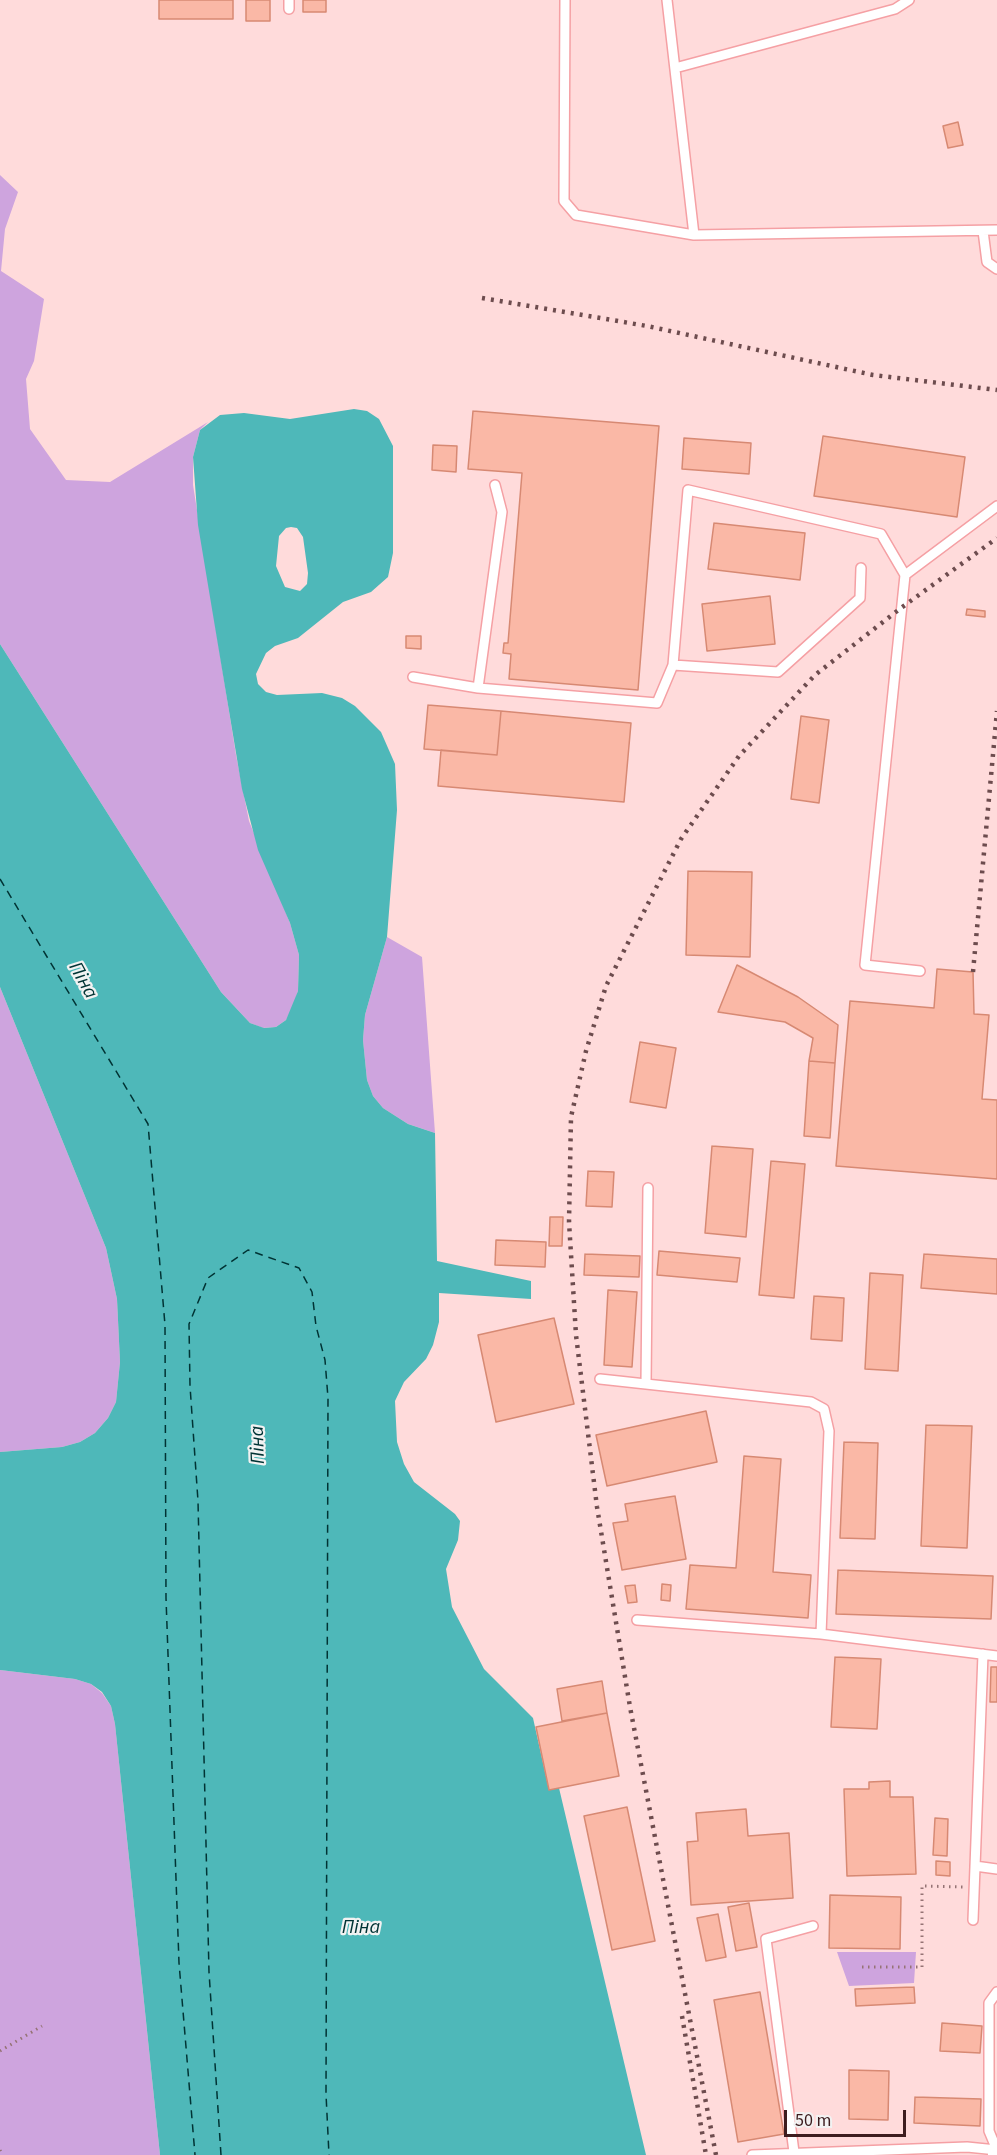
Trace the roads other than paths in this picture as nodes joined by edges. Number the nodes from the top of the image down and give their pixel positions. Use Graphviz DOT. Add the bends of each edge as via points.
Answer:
graph roads {
  1 [pos="565,0"];
  2 [pos="667,0"];
  3 [pos="909,0"];
  4 [pos="675,68"];
  5 [pos="997,230"];
  6 [pos="983,231"];
  7 [pos="694,235"];
  8 [pos="997,268"];
  9 [pos="495,485"];
  10 [pos="997,505"];
  11 [pos="861,568"];
  12 [pos="905,575"];
  13 [pos="673,665"];
  14 [pos="413,677"];
  15 [pos="478,688"];
  16 [pos="920,971"];
  17 [pos="648,1188"];
  18 [pos="600,1379"];
  19 [pos="646,1384"];
  20 [pos="637,1620"];
  21 [pos="821,1634"];
  22 [pos="983,1654"];
  23 [pos="997,1656"];
  24 [pos="975,1866"];
  25 [pos="997,1869"];
  26 [pos="973,1920"];
  27 [pos="813,1926"];
  28 [pos="997,1992"];
  29 [pos="997,2150"];
  30 [pos="795,2152"];
  31 [pos="752,2155"];
  32 [pos="822,2155"];
  33 [pos="997,2155"];
  1 -- 7 [label="lane" via="564,201 576,215"];
  2 -- 4 [label="lane"];
  3 -- 4 [label="lane" via="895,9"];
  4 -- 7 [label="lane"];
  5 -- 6 [label="lane"];
  6 -- 7 [label="lane"];
  6 -- 8 [label="lane" via="987,262"];
  9 -- 15 [label="lane" via="502,512"];
  10 -- 12 [label="lane"];
  11 -- 13 [label="lane" via="860,598 778,672"];
  12 -- 13 [label="lane" via="881,534 688,490"];
  12 -- 16 [label="lane" via="865,965"];
  13 -- 15 [label="lane" via="657,704"];
  14 -- 15 [label="lane"];
  17 -- 19 [label="lane"];
  18 -- 19 [label="lane"];
  19 -- 21 [label="lane" via="811,1402 824,1409 829,1431"];
  20 -- 21 [label="lane"];
  21 -- 22 [label="lane"];
  22 -- 23 [label="lane"];
  22 -- 24 [label="lane"];
  24 -- 25 [label="lane"];
  24 -- 26 [label="lane"];
  27 -- 30 [label="lane" via="766,1939"];
  28 -- 29 [label="lane" via="988,2003 989,2131"];
  29 -- 32 [label="lane" via="967,2147"];
  29 -- 33 [label="street"];
  30 -- 31 [label="lane"];
  30 -- 32 [label="lane"];
}
